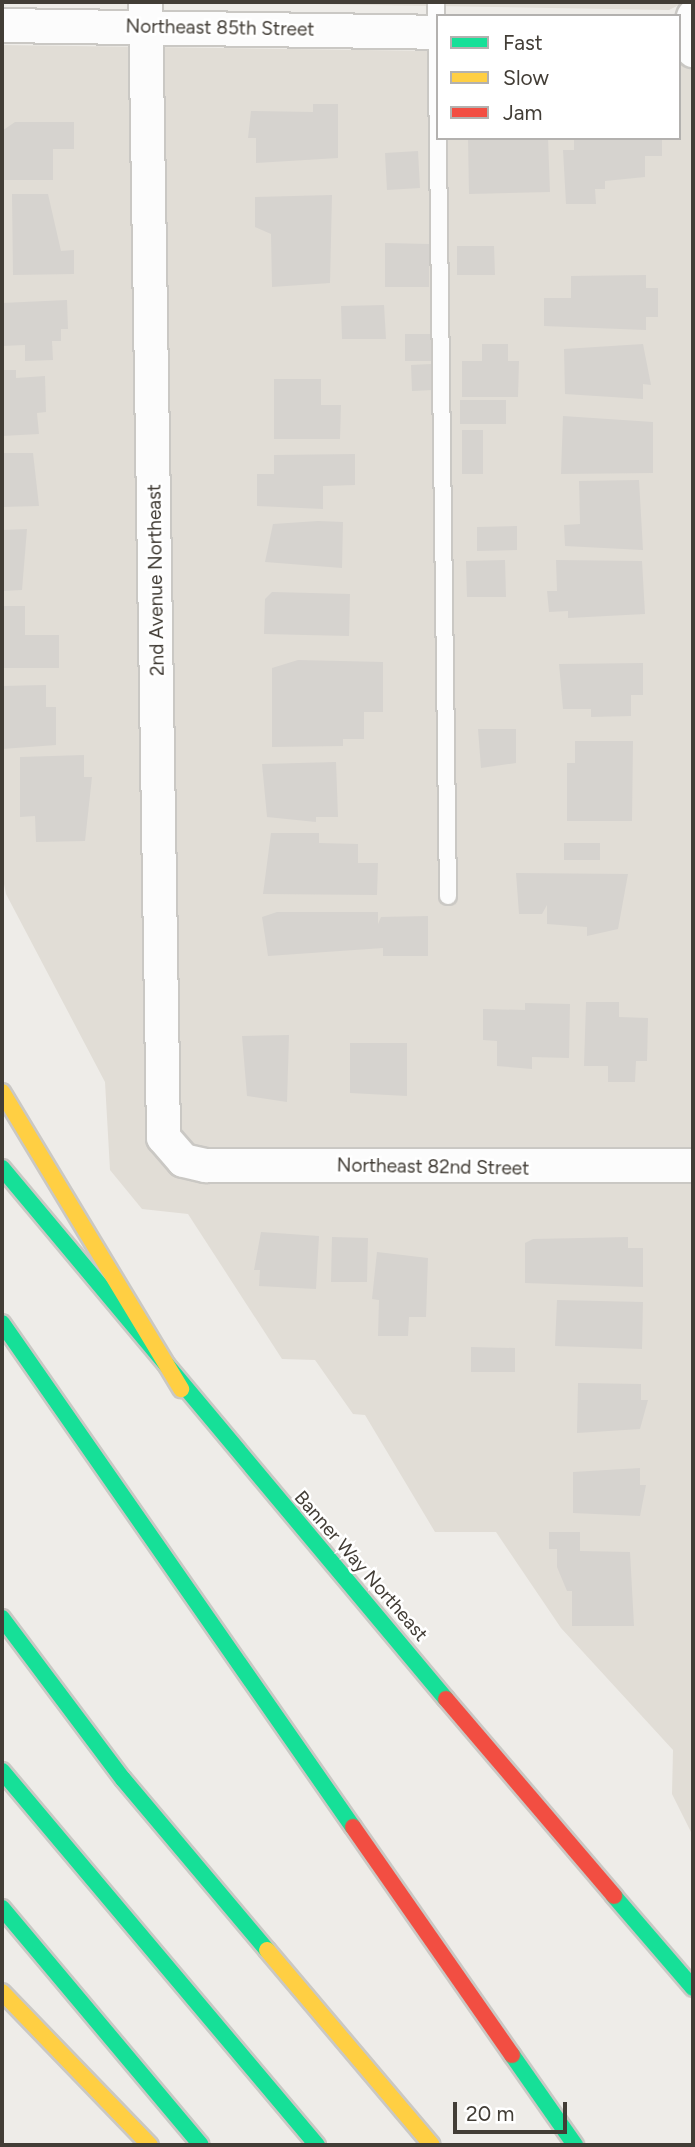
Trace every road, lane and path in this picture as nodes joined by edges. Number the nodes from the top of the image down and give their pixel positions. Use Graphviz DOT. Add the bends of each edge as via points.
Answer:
graph roads {
  1 [pos="145,14"];
  2 [pos="436,22"];
  3 [pos="2,25"];
  4 [pos="438,140"];
  5 [pos="449,896"];
  6 [pos="2,1092"];
  7 [pos="174,1154"];
  8 [pos="693,1166"];
  9 [pos="2,1168"];
  10 [pos="2,1323"];
  11 [pos="181,1388"];
  12 [pos="2,1618"];
  13 [pos="2,1771"];
  14 [pos="2,1908"];
  15 [pos="693,1987"];
  16 [pos="2,1992"];
  17 [pos="150,2145"];
  18 [pos="201,2145"];
  19 [pos="317,2145"];
  20 [pos="432,2145"];
  21 [pos="575,2145"];
  1 -- 2 [label="street, Northeast 85th Street"];
  1 -- 3 [label="street, Northeast 85th Street"];
  1 -- 7 [label="street, 2nd Avenue Northeast" via="151,71 160,1127"];
  4 -- 5 [label="lane"];
  6 -- 11 [label="main road"];
  7 -- 8 [label="street, Northeast 82nd Street" via="205,1165"];
  9 -- 11 [label="main road, Banner Way Northeast"];
  10 -- 21 [label="main road"];
  11 -- 15 [label="main road, Banner Way Northeast"];
  12 -- 20 [label="main road" via="123,1779"];
  13 -- 19 [label="main road"];
  14 -- 18 [label="main road"];
  16 -- 17 [label="main road"];
}
